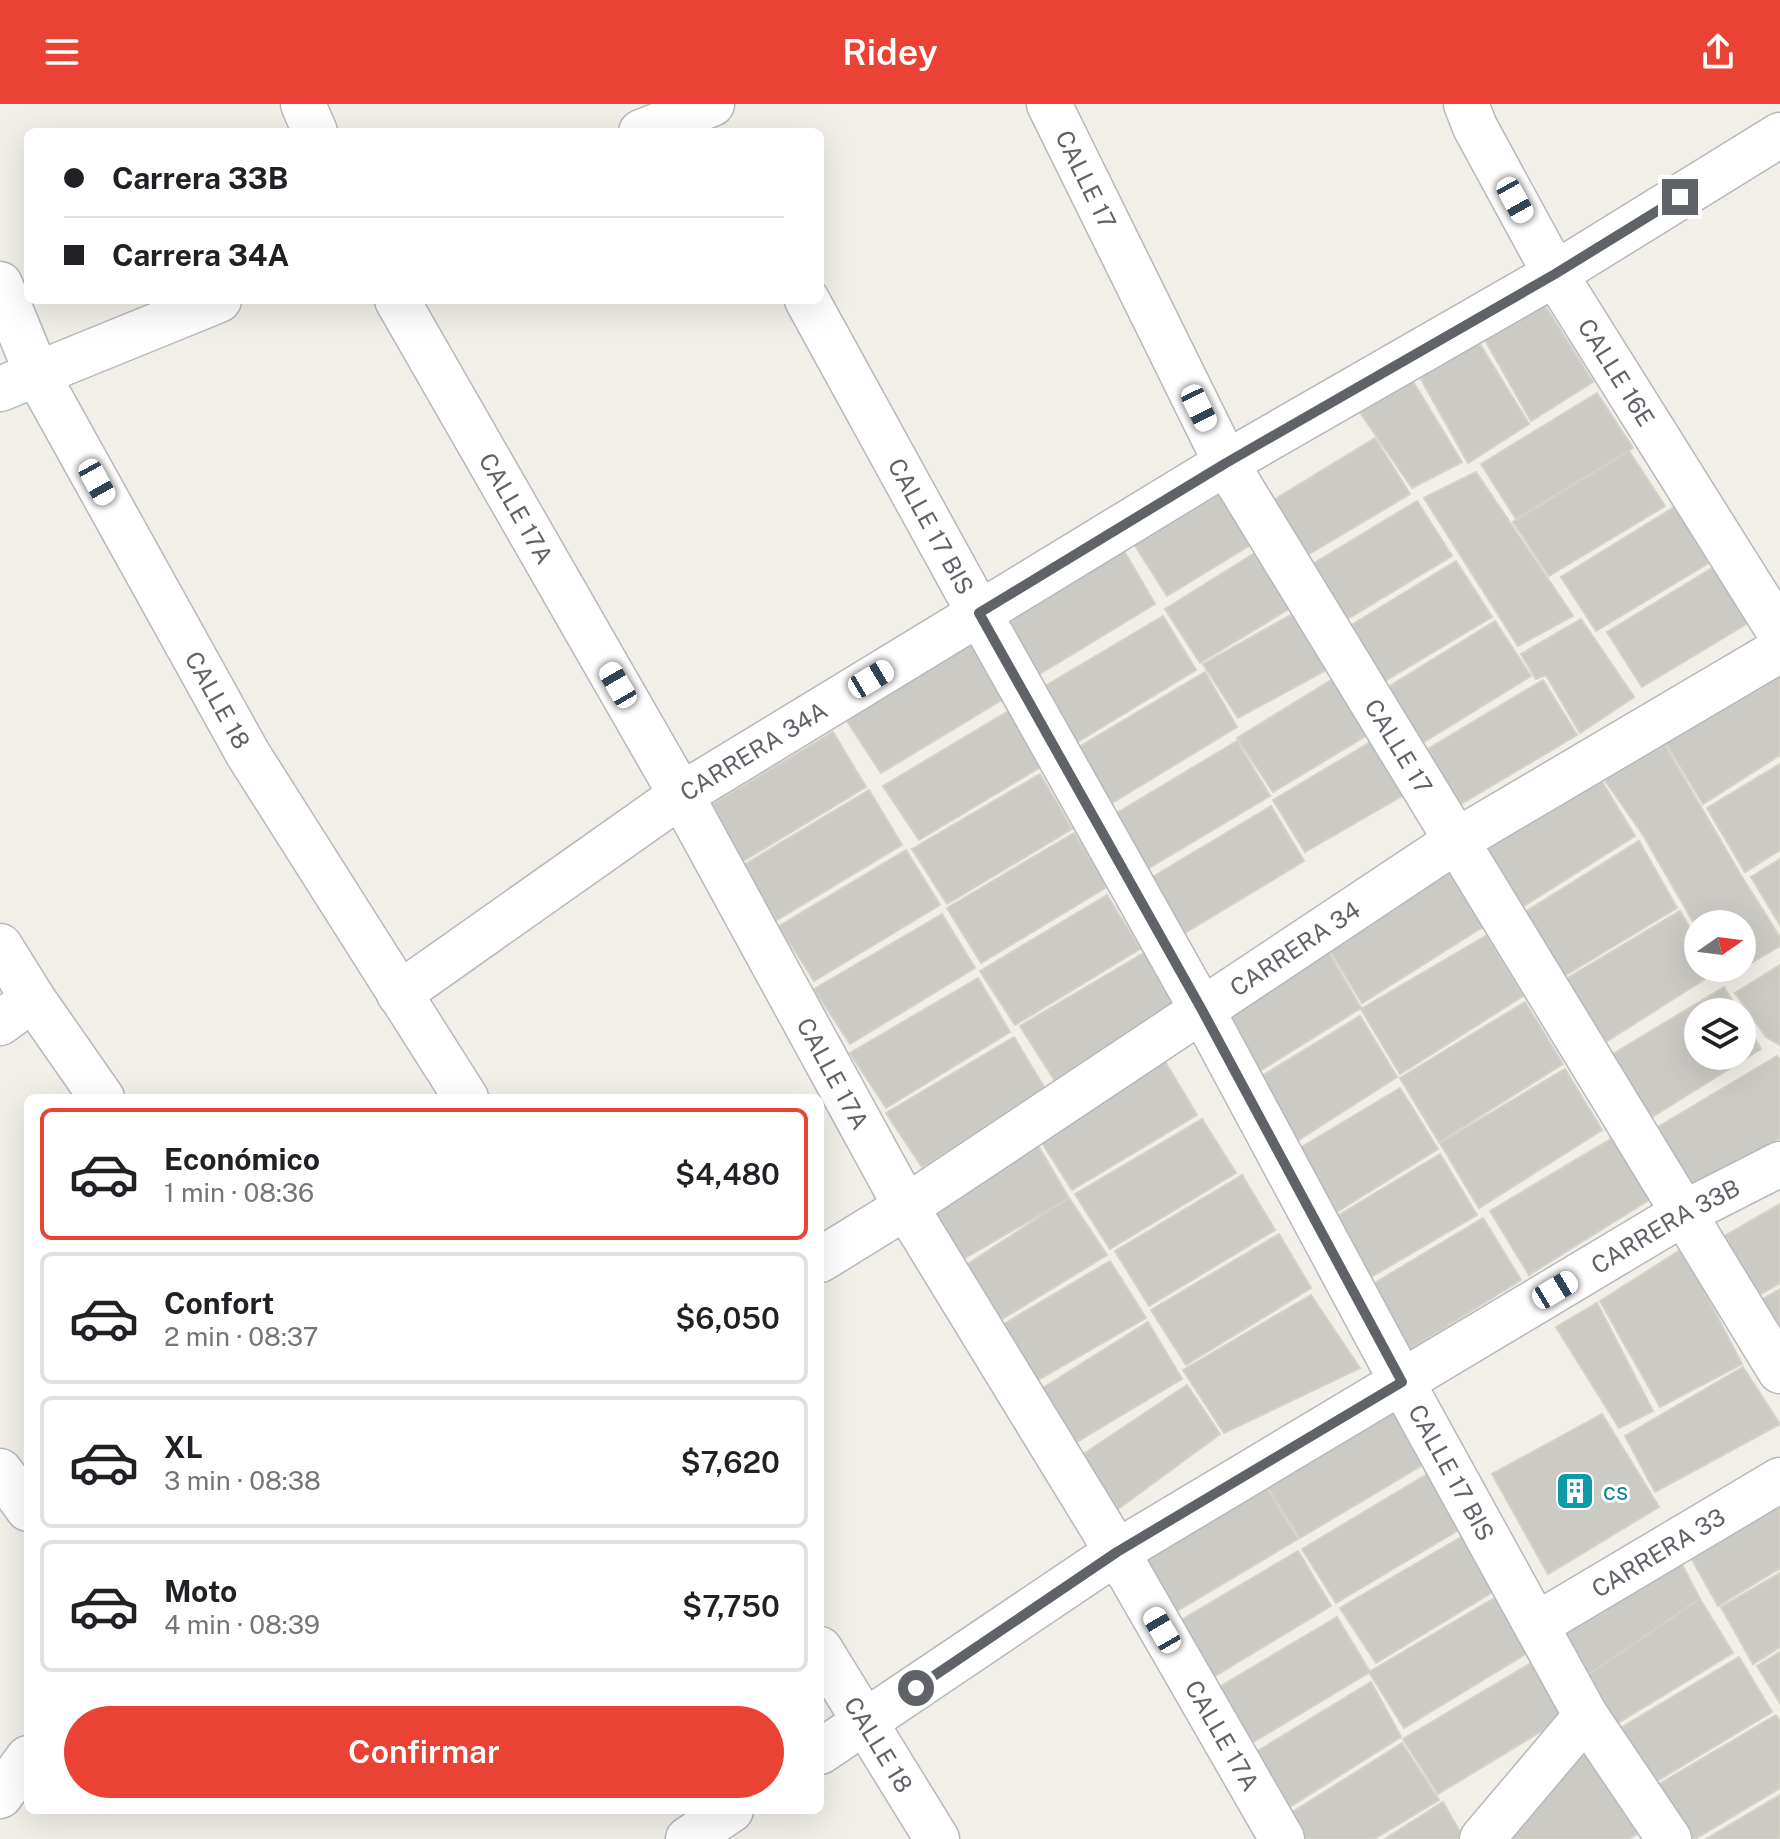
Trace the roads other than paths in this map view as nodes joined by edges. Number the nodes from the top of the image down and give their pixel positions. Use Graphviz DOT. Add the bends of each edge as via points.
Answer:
graph roads {
  1 [pos="303,104"];
  2 [pos="1049,104"];
  3 [pos="1466,104"];
  4 [pos="707,112"];
  5 [pos="313,128"];
  6 [pos="654,128"];
  7 [pos="1780,135"];
  8 [pos="1555,274"];
  9 [pos="0,284"];
  10 [pos="209,304"];
  11 [pos="399,304"];
  12 [pos="809,304"];
  13 [pos="18,381"];
  14 [pos="1226,463"];
  15 [pos="979,613"];
  16 [pos="1780,633"];
  17 [pos="1780,650"];
  18 [pos="681,795"];
  19 [pos="1456,841"];
  20 [pos="0,946"];
  21 [pos="399,994"];
  22 [pos="1202,1010"];
  23 [pos="16,1011"];
  24 [pos="98,1094"];
  25 [pos="463,1094"];
  26 [pos="1780,1164"];
  27 [pos="906,1207"];
  28 [pos="1682,1214"];
  29 [pos="824,1258"];
  30 [pos="1780,1371"];
  31 [pos="1402,1382"];
  32 [pos="0,1471"];
  33 [pos="1780,1480"];
  34 [pos="24,1504"];
  35 [pos="1117,1552"];
  36 [pos="1536,1625"];
  37 [pos="824,1655"];
  38 [pos="1586,1716"];
  39 [pos="866,1722"];
  40 [pos="824,1749"];
  41 [pos="24,1763"];
  42 [pos="0,1796"];
  43 [pos="937,1839"];
  44 [pos="1282,1839"];
  45 [pos="1482,1839"];
  46 [pos="1669,1839"];
  1 -- 5 [label="street"];
  2 -- 14 [label="street, CALLE 17"];
  3 -- 8 [label="street, CALLE 16E"];
  4 -- 6 [label="street"];
  7 -- 8 [label="street, CARRERA 34A"];
  8 -- 14 [label="street, CARRERA 34A"];
  8 -- 16 [label="street, CALLE 16E"];
  9 -- 13 [label="street, CALLE 18"];
  10 -- 13 [label="street"];
  11 -- 18 [label="street, CALLE 17A"];
  12 -- 15 [label="street, CALLE 17 BIS"];
  13 -- 21 [label="street, CALLE 18"];
  14 -- 15 [label="street, CARRERA 34A"];
  14 -- 19 [label="street, CALLE 17"];
  15 -- 18 [label="street, CARRERA 34A"];
  15 -- 22 [label="street, CALLE 17 BIS"];
  17 -- 19 [label="street, CARRERA 34"];
  18 -- 21 [label="street, CARRERA 34A"];
  18 -- 27 [label="street, CALLE 17A"];
  19 -- 22 [label="street, CARRERA 34"];
  19 -- 28 [label="street, CALLE 17"];
  20 -- 23 [label="street"];
  21 -- 25 [label="street, CALLE 18"];
  22 -- 27 [label="street, CARRERA 34"];
  22 -- 31 [label="street, CALLE 17 BIS"];
  23 -- 24 [label="street"];
  26 -- 28 [label="street, CARRERA 33B"];
  27 -- 29 [label="street, CARRERA 34"];
  27 -- 35 [label="street, CALLE 17A"];
  28 -- 30 [label="street, CALLE 17"];
  28 -- 31 [label="street, CARRERA 33B"];
  31 -- 35 [label="street, CARRERA 33B"];
  31 -- 36 [label="street, CALLE 17 BIS"];
  32 -- 34 [label="street"];
  33 -- 36 [label="street, CARRERA 33"];
  35 -- 39 [label="street, CARRERA 33B"];
  35 -- 44 [label="street, CALLE 17A"];
  36 -- 38 [label="street, CALLE 17 BIS"];
  37 -- 39 [label="street, CALLE 18"];
  38 -- 45 [label="street"];
  38 -- 46 [label="street, CALLE 17 BIS"];
  39 -- 40 [label="street, CARRERA 33B"];
  39 -- 43 [label="street, CALLE 18"];
  41 -- 42 [label="street"];
}
